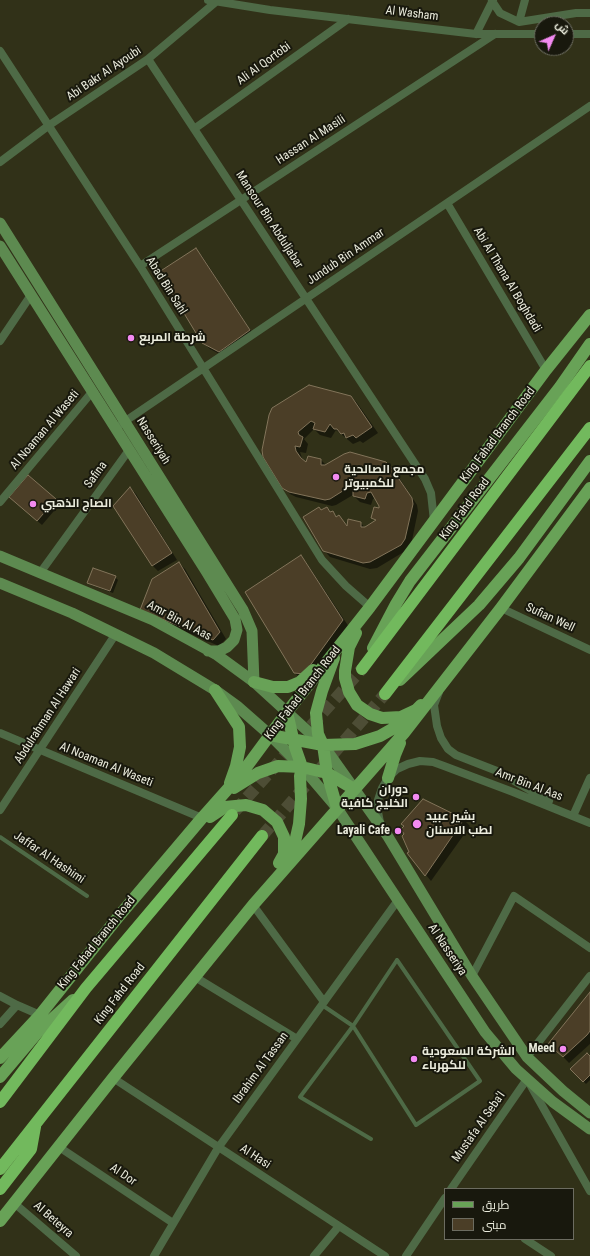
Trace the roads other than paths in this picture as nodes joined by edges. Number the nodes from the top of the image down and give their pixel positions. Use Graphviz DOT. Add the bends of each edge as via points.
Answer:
graph roads {
  1 [pos="208,0"];
  2 [pos="492,0"];
  3 [pos="525,0"];
  4 [pos="217,1"];
  5 [pos="590,13"];
  6 [pos="348,19"];
  7 [pos="519,22"];
  8 [pos="476,34"];
  9 [pos="495,34"];
  10 [pos="534,34"];
  11 [pos="574,34"];
  12 [pos="590,34"];
  13 [pos="0,51"];
  14 [pos="148,59"];
  15 [pos="590,106"];
  16 [pos="48,126"];
  17 [pos="194,129"];
  18 [pos="0,162"];
  19 [pos="241,200"];
  20 [pos="447,203"];
  21 [pos="0,223"];
  22 [pos="0,246"];
  23 [pos="140,266"];
  24 [pos="31,295"];
  25 [pos="306,299"];
  26 [pos="590,315"];
  27 [pos="0,341"];
  28 [pos="590,344"];
  29 [pos="590,366"];
  30 [pos="204,368"];
  31 [pos="546,370"];
  32 [pos="92,392"];
  33 [pos="126,421"];
  34 [pos="116,428"];
  35 [pos="590,428"];
  36 [pos="129,450"];
  37 [pos="590,461"];
  38 [pos="589,491"];
  39 [pos="0,502"];
  40 [pos="434,521"];
  41 [pos="0,556"];
  42 [pos="40,573"];
  43 [pos="0,583"];
  44 [pos="370,607"];
  45 [pos="501,608"];
  46 [pos="115,634"];
  47 [pos="339,646"];
  48 [pos="590,650"];
  49 [pos="208,651"];
  50 [pos="362,668"];
  51 [pos="254,682"];
  52 [pos="440,685"];
  53 [pos="215,690"];
  54 [pos="385,694"];
  55 [pos="287,712"];
  56 [pos="418,714"];
  57 [pos="0,733"];
  58 [pos="404,733"];
  59 [pos="270,735"];
  60 [pos="293,739"];
  61 [pos="323,745"];
  62 [pos="39,750"];
  63 [pos="302,767"];
  64 [pos="327,773"];
  65 [pos="388,778"];
  66 [pos="590,778"];
  67 [pos="354,789"];
  68 [pos="227,792"];
  69 [pos="337,808"];
  70 [pos="0,810"];
  71 [pos="232,815"];
  72 [pos="573,816"];
  73 [pos="202,818"];
  74 [pos="590,823"];
  75 [pos="191,831"];
  76 [pos="387,835"];
  77 [pos="262,836"];
  78 [pos="0,837"];
  79 [pos="271,885"];
  80 [pos="87,896"];
  81 [pos="398,900"];
  82 [pos="256,901"];
  83 [pos="590,948"];
  84 [pos="472,976"];
  85 [pos="590,976"];
  86 [pos="195,977"];
  87 [pos="86,988"];
  88 [pos="0,996"];
  89 [pos="323,1003"];
  90 [pos="17,1005"];
  91 [pos="40,1015"];
  92 [pos="0,1024"];
  93 [pos="354,1026"];
  94 [pos="297,1039"];
  95 [pos="527,1057"];
  96 [pos="0,1058"];
  97 [pos="0,1077"];
  98 [pos="113,1078"];
  99 [pos="527,1078"];
  100 [pos="0,1102"];
  101 [pos="590,1113"];
  102 [pos="35,1126"];
  103 [pos="590,1129"];
  104 [pos="371,1139"];
  105 [pos="59,1147"];
  106 [pos="218,1148"];
  107 [pos="0,1169"];
  108 [pos="452,1188"];
  109 [pos="0,1189"];
  110 [pos="590,1191"];
  111 [pos="444,1199"];
  112 [pos="14,1203"];
  113 [pos="0,1221"];
  114 [pos="173,1223"];
  115 [pos="339,1226"];
  116 [pos="527,1240"];
  117 [pos="76,1256"];
  118 [pos="154,1256"];
  119 [pos="314,1256"];
  120 [pos="385,1256"];
  121 [pos="406,1256"];
  122 [pos="551,1256"];
  1 -- 4 [label="street, Al Washam"];
  2 -- 7 [label="street" via="500,13"];
  2 -- 8 [label="street"];
  3 -- 7 [label="street"];
  4 -- 6 [label="street, Al Washam"];
  4 -- 14 [label="street, Abi Bakr Al Ayoubi"];
  5 -- 7 [label="street"];
  6 -- 8 [label="street, Al Washam"];
  6 -- 17 [label="street, Ali Al Qortobi"];
  8 -- 9 [label="street, Al Washam"];
  9 -- 10 [label="street, Al Washam"];
  9 -- 19 [label="street, Hassan Al Masili"];
  11 -- 12 [label="street"];
  13 -- 16 [label="street, Abad Bin Sahl"];
  14 -- 16 [label="street, Abi Bakr Al Ayoubi"];
  14 -- 17 [label="street, Mansour Bin Abduljabar"];
  15 -- 20 [label="street, Jundub Bin Ammar"];
  16 -- 18 [label="street, Abi Bakr Al Ayoubi"];
  16 -- 23 [label="street, Abad Bin Sahl"];
  17 -- 19 [label="street, Mansour Bin Abduljabar"];
  19 -- 23 [label="street, Hassan Al Masili"];
  19 -- 25 [label="street, Mansour Bin Abduljabar"];
  20 -- 25 [label="street, Jundub Bin Ammar"];
  20 -- 31 [label="street, Abi Al Thana Al Boghdadi"];
  21 -- 33 [label="main road, Nasseriyah"];
  22 -- 24 [label="main road, Nasseriyah"];
  23 -- 30 [label="street, Abad Bin Sahl"];
  24 -- 27 [label="street"];
  24 -- 32 [label="main road, Nasseriyah"];
  25 -- 30 [label="street, Jundub Bin Ammar"];
  25 -- 40 [label="street, Mansour Bin Abduljabar" via="425,479 431,493"];
  26 -- 31 [label="main road, King Fahad Branch Road"];
  28 -- 50 [label="main road" via="560,387 410,581"];
  29 -- 50 [label="highway, King Fahd Road"];
  30 -- 33 [label="street, Jundub Bin Ammar"];
  30 -- 44 [label="street, Abad Bin Sahl" via="322,560"];
  31 -- 40 [label="main road, King Fahad Branch Road"];
  32 -- 34 [label="main road, Nasseriyah"];
  32 -- 39 [label="street, Al Noaman Al Waseti"];
  33 -- 34 [label="street, Jundub Bin Ammar"];
  33 -- 51 [label="main road, Nasseriyah" via="243,610 252,631"];
  34 -- 36 [label="main road, Nasseriyah"];
  35 -- 54 [label="highway"];
  36 -- 42 [label="street, Safina"];
  36 -- 49 [label="main road, Nasseriyah" via="235,619 237,630 234,640 219,651"];
  37 -- 54 [label="main road" via="519,558 479,605"];
  38 -- 45 [label="main road"];
  40 -- 44 [label="main road, King Fahad Branch Road"];
  41 -- 42 [label="main road, Amr Bin Al Aas"];
  42 -- 49 [label="main road, Amr Bin Al Aas" via="153,620"];
  43 -- 46 [label="main road"];
  44 -- 47 [label="main road, King Fahad Branch Road"];
  44 -- 52 [label="main road" via="349,647 345,671 349,692 357,705 382,718 401,717 416,710"];
  45 -- 48 [label="street, Sufian Well"];
  45 -- 52 [label="main road"];
  46 -- 53 [label="main road" via="154,653"];
  46 -- 62 [label="street, Abdulrahman Al Hawari"];
  47 -- 51 [label="main road" via="300,682 288,687 273,687"];
  47 -- 55 [label="main road, King Fahad Branch Road"];
  47 -- 61 [label="main road" via="316,713 318,734"];
  49 -- 51 [label="main road, Amr Bin Al Aas"];
  51 -- 55 [label="main road, Amr Bin Al Aas"];
  52 -- 56 [label="main road"];
  52 -- 72 [label="street" via="434,705 436,726 448,749 456,755 497,771"];
  53 -- 59 [label="main road"];
  53 -- 68 [label="main road" via="239,727 240,747"];
  55 -- 59 [label="main road, King Fahad Branch Road"];
  55 -- 60 [label="main road"];
  55 -- 61 [label="main road, Amr Bin Al Aas"];
  56 -- 58 [label="main road"];
  56 -- 61 [label="main road" via="380,736 355,744"];
  57 -- 62 [label="street, Al Noaman Al Waseti"];
  58 -- 65 [label="main road"];
  58 -- 67 [label="main road"];
  59 -- 60 [label="main road"];
  59 -- 63 [label="main road"];
  59 -- 68 [label="main road, King Fahad Branch Road"];
  60 -- 61 [label="main road"];
  60 -- 63 [label="main road"];
  61 -- 64 [label="main road"];
  61 -- 67 [label="main road, Al Nasseriya"];
  62 -- 70 [label="street, Abdulrahman Al Hawari"];
  62 -- 73 [label="street, Al Noaman Al Waseti"];
  63 -- 64 [label="main road"];
  63 -- 68 [label="main road" via="278,766 258,773"];
  63 -- 69 [label="main road, Al Nasseriya"];
  63 -- 79 [label="main road" via="299,824 293,852"];
  64 -- 67 [label="main road"];
  64 -- 69 [label="main road"];
  65 -- 72 [label="street, Amr Bin Al Aas" via="397,769 408,764 420,761 433,762"];
  65 -- 76 [label="street" via="378,800 381,824"];
  66 -- 72 [label="street"];
  67 -- 69 [label="main road"];
  67 -- 76 [label="main road, Al Nasseriya"];
  68 -- 73 [label="main road, King Fahad Branch Road"];
  69 -- 79 [label="main road"];
  69 -- 81 [label="main road, Al Nasseriya"];
  71 -- 87 [label="highway"];
  72 -- 74 [label="street, Amr Bin Al Aas"];
  73 -- 75 [label="main road, King Fahad Branch Road"];
  75 -- 82 [label="main road" via="225,807 246,805 263,810 277,822 284,837 284,854"];
  75 -- 91 [label="main road, King Fahad Branch Road"];
  76 -- 84 [label="main road, Al Nasseriya"];
  77 -- 102 [label="highway, King Fahd Road"];
  78 -- 80 [label="lane, Jaffar Al Hashimi"];
  79 -- 82 [label="main road"];
  81 -- 89 [label="street, Ibrahim Al Tassan"];
  81 -- 99 [label="main road, Al Nasseriya" via="485,1032 516,1069"];
  82 -- 86 [label="main road"];
  82 -- 89 [label="street"];
  83 -- 84 [label="street" via="514,896"];
  84 -- 95 [label="main road, Al Nasseriya"];
  85 -- 95 [label="street"];
  86 -- 94 [label="street"];
  86 -- 98 [label="main road"];
  87 -- 97 [label="main road" via="38,1032"];
  87 -- 100 [label="highway"];
  88 -- 90 [label="street"];
  89 -- 93 [label="lane"];
  89 -- 94 [label="street, Ibrahim Al Tassan"];
  90 -- 91 [label="street"];
  90 -- 92 [label="street"];
  91 -- 96 [label="main road, King Fahad Branch Road"];
  93 -- 93 [label="lane" via="397,960 480,1081 416,1125"];
  93 -- 104 [label="lane" via="300,1097"];
  94 -- 106 [label="street, Ibrahim Al Tassan"];
  95 -- 101 [label="main road, Al Nasseriya"];
  98 -- 105 [label="main road"];
  98 -- 106 [label="street, Al Hasi"];
  99 -- 103 [label="main road, Al Nasseriya" via="553,1102"];
  99 -- 108 [label="street, Mustafa Al Seba'I"];
  99 -- 110 [label="street"];
  102 -- 107 [label="highway, King Fahd Road"];
  102 -- 109 [label="highway" via="31,1149"];
  105 -- 112 [label="main road"];
  105 -- 114 [label="street, Al Dor"];
  106 -- 114 [label="street, Ibrahim Al Tassan"];
  106 -- 115 [label="street, Al Hasi"];
  111 -- 121 [label="street"];
  112 -- 113 [label="main road"];
  112 -- 117 [label="street, Al Beteyra"];
  114 -- 118 [label="street, Ibrahim Al Tassan"];
  115 -- 119 [label="street"];
  115 -- 120 [label="street, Al Hasi"];
  116 -- 122 [label="street"];
}
